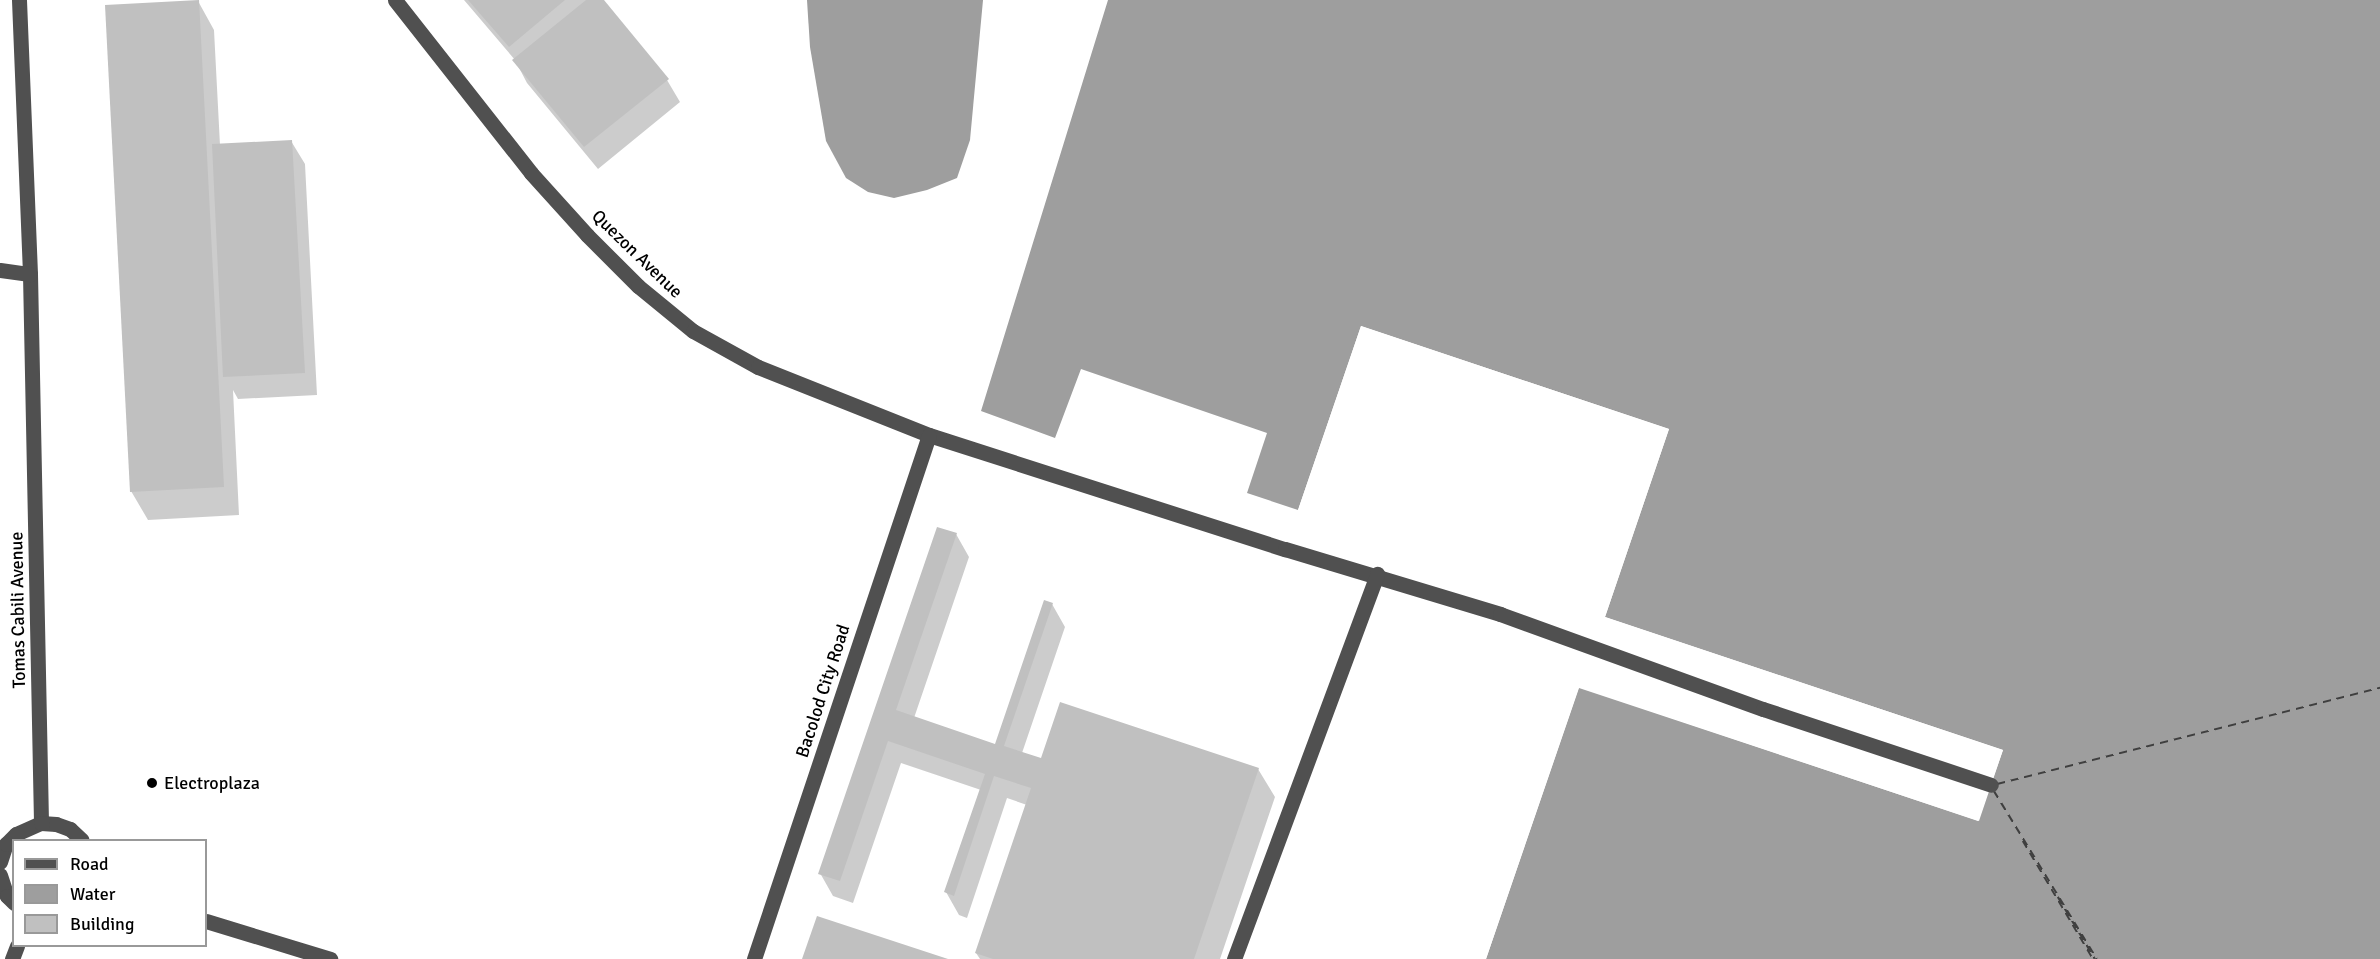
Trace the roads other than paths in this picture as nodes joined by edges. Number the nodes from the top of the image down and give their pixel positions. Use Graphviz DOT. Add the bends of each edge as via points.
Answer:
graph roads {
  1 [pos="19,0"];
  2 [pos="395,0"];
  3 [pos="0,270"];
  4 [pos="30,274"];
  5 [pos="928,435"];
  6 [pos="1377,574"];
  7 [pos="1991,785"];
  8 [pos="42,823"];
  9 [pos="81,839"];
  10 [pos="0,862"];
  11 [pos="1,881"];
  12 [pos="12,900"];
  13 [pos="207,921"];
  14 [pos="330,959"];
  15 [pos="754,959"];
  16 [pos="1234,959"];
  1 -- 4 [label="street, Tomas Cabili Avenue"];
  2 -- 5 [label="street, Quezon Avenue" via="531,173 638,286 693,331 758,367"];
  3 -- 4 [label="street"];
  4 -- 8 [label="street, Tomas Cabili Avenue"];
  5 -- 6 [label="street, Quezon Avenue" via="1285,549"];
  5 -- 15 [label="street, Bacolod City Road"];
  6 -- 7 [label="street, Quezon Avenue"];
  6 -- 16 [label="street"];
  8 -- 9 [label="street" via="70,829"];
  8 -- 10 [label="street" via="16,834 6,844"];
  11 -- 12 [label="street"];
  13 -- 14 [label="street"];
}
